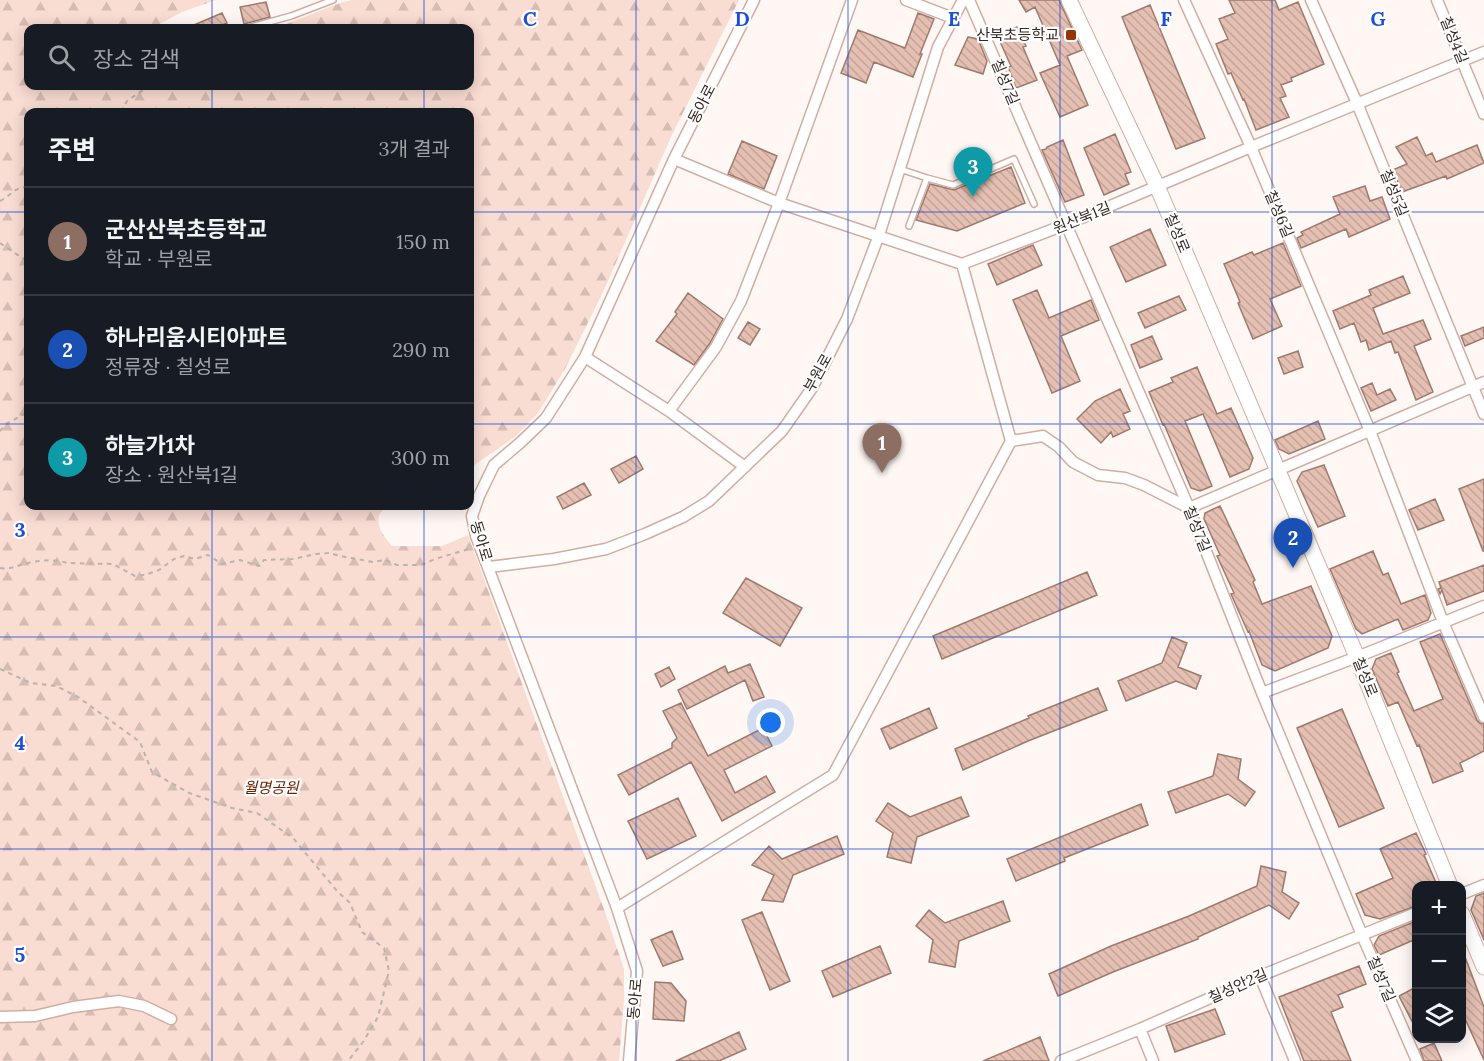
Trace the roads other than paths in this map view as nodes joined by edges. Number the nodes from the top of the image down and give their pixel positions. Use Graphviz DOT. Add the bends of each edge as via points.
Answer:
graph roads {
  1 [pos="333,0"];
  2 [pos="754,0"];
  3 [pos="852,0"];
  4 [pos="906,0"];
  5 [pos="963,0"];
  6 [pos="969,0"];
  7 [pos="1069,0"];
  8 [pos="1184,0"];
  9 [pos="1311,0"];
  10 [pos="1437,0"];
  11 [pos="953,18"];
  12 [pos="262,24"];
  13 [pos="1484,52"];
  14 [pos="1462,61"];
  15 [pos="1357,103"];
  16 [pos="1484,114"];
  17 [pos="1251,147"];
  18 [pos="674,159"];
  19 [pos="899,168"];
  20 [pos="927,178"];
  21 [pos="1157,186"];
  22 [pos="779,203"];
  23 [pos="1034,204"];
  24 [pos="1067,224"];
  25 [pos="909,226"];
  26 [pos="879,236"];
  27 [pos="962,264"];
  28 [pos="585,357"];
  29 [pos="1484,382"];
  30 [pos="1473,387"];
  31 [pos="669,411"];
  32 [pos="1484,414"];
  33 [pos="1370,431"];
  34 [pos="1011,441"];
  35 [pos="745,467"];
  36 [pos="1278,471"];
  37 [pos="1189,508"];
  38 [pos="489,567"];
  39 [pos="1484,606"];
  40 [pos="1443,622"];
  41 [pos="1357,657"];
  42 [pos="1262,693"];
  43 [pos="1484,717"];
  44 [pos="1448,881"];
  45 [pos="1484,885"];
  46 [pos="1466,892"];
  47 [pos="617,908"];
  48 [pos="1412,915"];
  49 [pos="1466,926"];
  50 [pos="1362,935"];
  51 [pos="1484,967"];
  52 [pos="1260,976"];
  53 [pos="0,1017"];
  54 [pos="171,1019"];
  55 [pos="1140,1029"];
  56 [pos="629,1061"];
  57 [pos="1060,1061"];
  58 [pos="1153,1061"];
  59 [pos="1295,1061"];
  60 [pos="1417,1061"];
  1 -- 12 [label="lane"];
  2 -- 18 [label="street, 동아로"];
  3 -- 22 [label="street"];
  4 -- 11 [label="street"];
  5 -- 11 [label="street, 부원로"];
  6 -- 24 [label="street, 칠성7길"];
  7 -- 21 [label="street, 칠성로"];
  8 -- 17 [label="street, 칠성6길"];
  9 -- 15 [label="street, 칠성5길"];
  10 -- 14 [label="street, 칠성4길"];
  11 -- 19 [label="street, 부원로" via="938,47"];
  13 -- 14 [label="street, 원산북1길"];
  14 -- 15 [label="street, 원산북1길"];
  14 -- 16 [label="street, 칠성4길"];
  15 -- 17 [label="street, 원산북1길"];
  15 -- 30 [label="street, 칠성5길"];
  17 -- 21 [label="street, 원산북1길"];
  17 -- 33 [label="street, 칠성6길"];
  18 -- 22 [label="street"];
  18 -- 28 [label="street, 동아로"];
  19 -- 20 [label="lane"];
  19 -- 26 [label="street, 부원로"];
  20 -- 23 [label="lane" via="954,185 1014,159"];
  20 -- 25 [label="lane"];
  21 -- 24 [label="street, 원산북1길"];
  21 -- 36 [label="street, 칠성로"];
  22 -- 26 [label="street"];
  22 -- 31 [label="street" via="741,301 716,346"];
  24 -- 27 [label="street, 원산북1길"];
  24 -- 37 [label="street, 칠성7길"];
  26 -- 27 [label="street"];
  26 -- 35 [label="street, 부원로" via="847,319 812,388 782,431"];
  27 -- 34 [label="street"];
  28 -- 31 [label="street"];
  28 -- 38 [label="street, 동아로" via="546,418 494,465 479,495 472,516"];
  29 -- 30 [label="street"];
  30 -- 32 [label="street, 칠성5길"];
  30 -- 33 [label="street"];
  31 -- 35 [label="street"];
  33 -- 36 [label="street"];
  33 -- 40 [label="street, 칠성6길"];
  34 -- 37 [label="street" via="1043,436 1073,462 1098,475 1144,484"];
  34 -- 47 [label="street" via="833,775"];
  35 -- 38 [label="street, 부원로" via="709,501 645,534 606,549"];
  36 -- 37 [label="street"];
  36 -- 41 [label="street, 칠성로"];
  37 -- 42 [label="street, 칠성7길"];
  38 -- 47 [label="street, 동아로"];
  39 -- 40 [label="street"];
  40 -- 41 [label="street"];
  40 -- 43 [label="street, 칠성6길"];
  41 -- 42 [label="street"];
  41 -- 44 [label="street, 칠성로"];
  42 -- 50 [label="street, 칠성7길"];
  45 -- 46 [label="street"];
  47 -- 56 [label="street, 동아로" via="637,970"];
  48 -- 50 [label="street, 칠성안2길"];
  49 -- 51 [label="street"];
  50 -- 52 [label="street, 칠성안2길"];
  50 -- 60 [label="street, 칠성7길"];
  52 -- 55 [label="street, 칠성안2길"];
  52 -- 59 [label="street"];
  53 -- 54 [label="street" via="35,1016 73,1006 119,1001 144,1006"];
  55 -- 57 [label="street, 칠성안2길"];
  55 -- 58 [label="street"];
}
